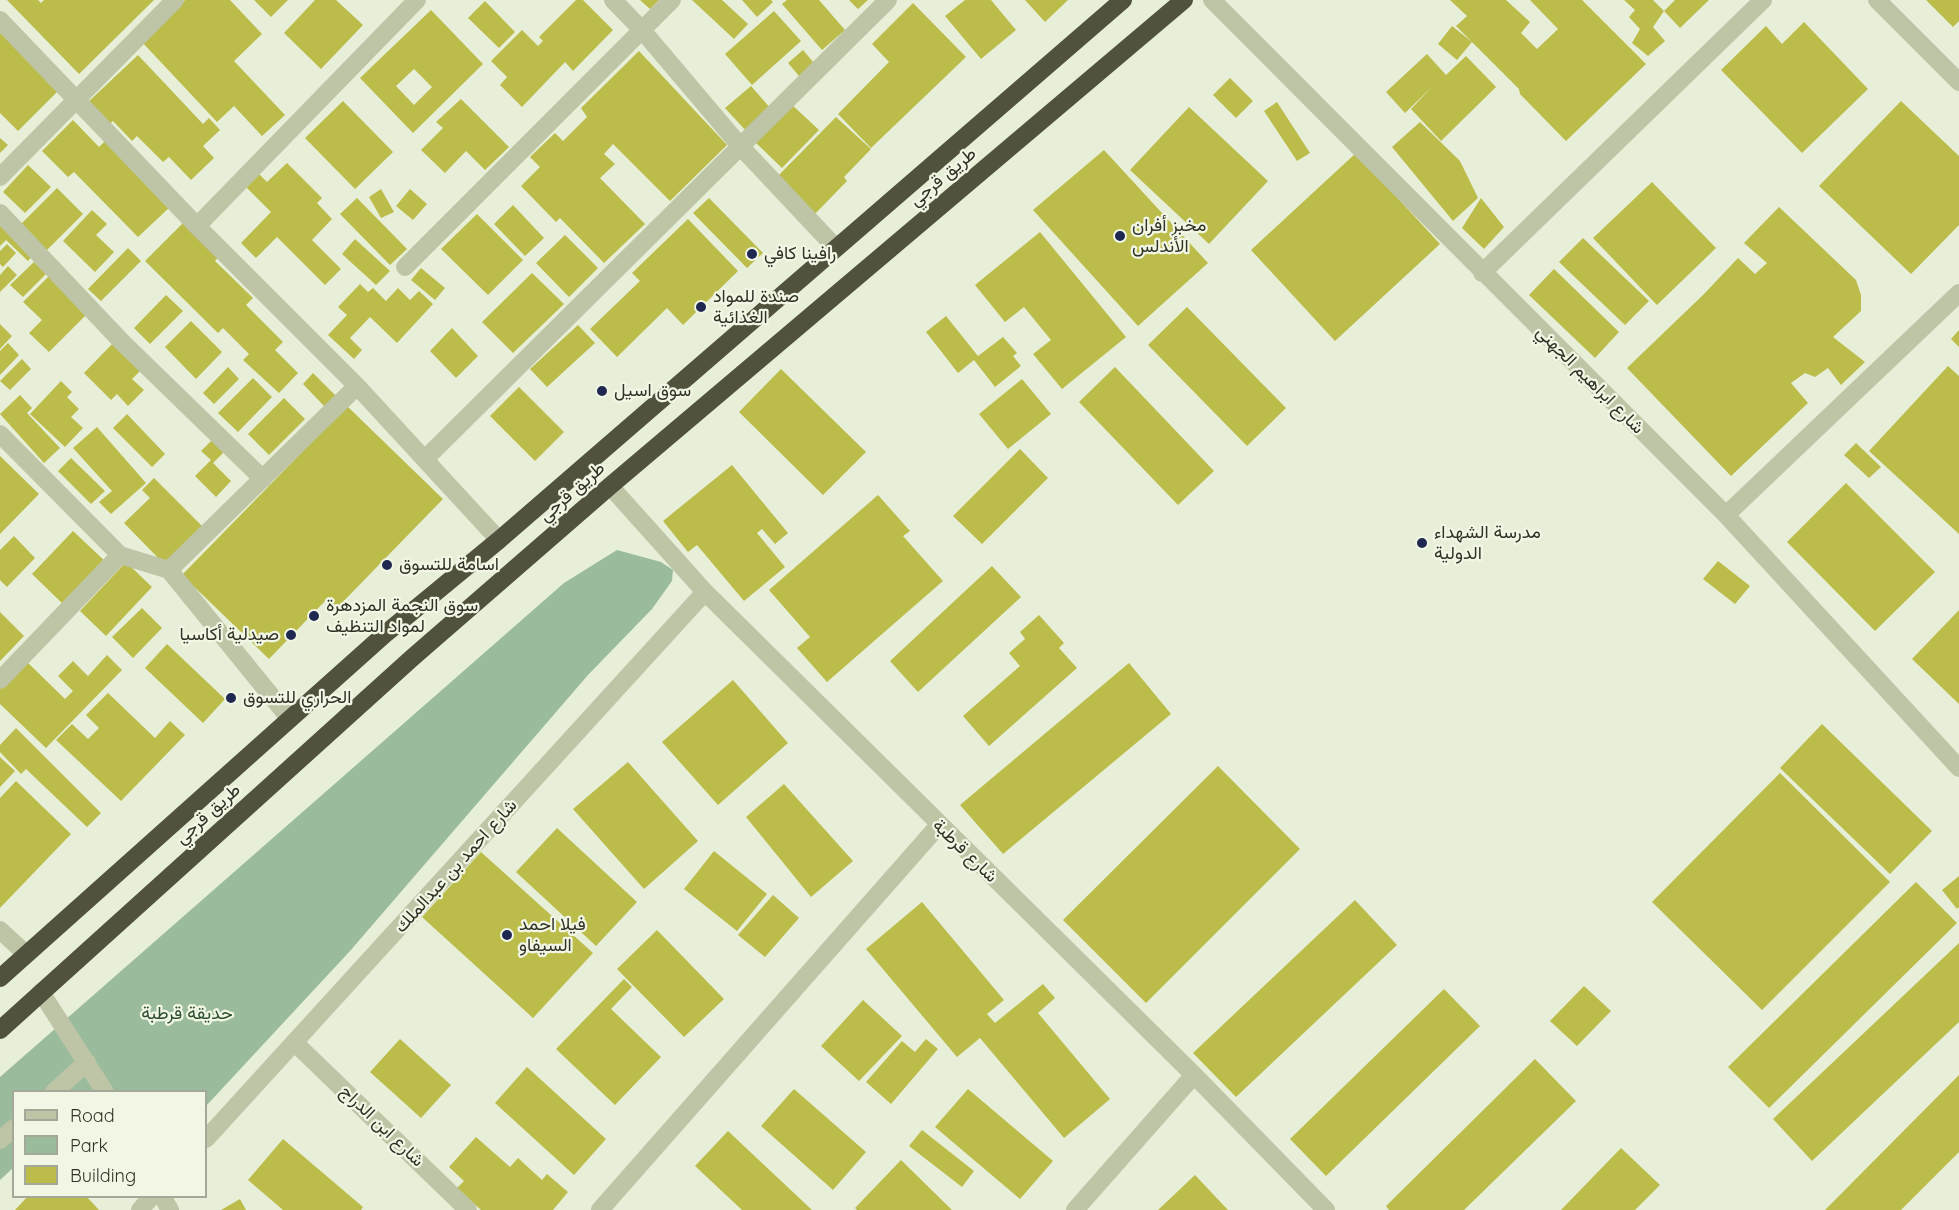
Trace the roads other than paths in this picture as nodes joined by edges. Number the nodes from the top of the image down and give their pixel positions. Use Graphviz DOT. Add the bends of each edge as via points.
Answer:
graph roads {
  1 [pos="175,0"];
  2 [pos="417,0"];
  3 [pos="613,0"];
  4 [pos="672,0"];
  5 [pos="888,0"];
  6 [pos="1124,0"];
  7 [pos="1184,0"];
  8 [pos="1212,0"];
  9 [pos="1763,0"];
  10 [pos="1877,0"];
  11 [pos="0,20"];
  12 [pos="642,30"];
  13 [pos="1959,82"];
  14 [pos="77,101"];
  15 [pos="741,147"];
  16 [pos="0,177"];
  17 [pos="0,213"];
  18 [pos="196,226"];
  19 [pos="835,247"];
  20 [pos="405,267"];
  21 [pos="1482,273"];
  22 [pos="1959,293"];
  23 [pos="357,386"];
  24 [pos="0,434"];
  25 [pos="426,458"];
  26 [pos="263,479"];
  27 [pos="610,486"];
  28 [pos="1726,515"];
  29 [pos="498,540"];
  30 [pos="120,555"];
  31 [pos="170,570"];
  32 [pos="705,592"];
  33 [pos="0,680"];
  34 [pos="290,719"];
  35 [pos="1959,768"];
  36 [pos="939,825"];
  37 [pos="0,930"];
  38 [pos="27,954"];
  39 [pos="0,978"];
  40 [pos="41,992"];
  41 [pos="0,1030"];
  42 [pos="295,1043"];
  43 [pos="87,1062"];
  44 [pos="1194,1075"];
  45 [pos="56,1090"];
  46 [pos="104,1090"];
  47 [pos="12,1130"];
  48 [pos="207,1138"];
  49 [pos="0,1140"];
  50 [pos="151,1198"];
  51 [pos="140,1210"];
  52 [pos="468,1210"];
  53 [pos="600,1210"];
  54 [pos="1075,1210"];
  55 [pos="1326,1210"];
  1 -- 14 [label="street"];
  2 -- 18 [label="street"];
  3 -- 12 [label="street"];
  4 -- 12 [label="street"];
  5 -- 15 [label="street"];
  6 -- 19 [label="highway, طريق قرجي"];
  7 -- 27 [label="highway, طريق قرجي"];
  8 -- 21 [label="street, شارع ابراهيم الجهني"];
  9 -- 21 [label="street"];
  10 -- 13 [label="street"];
  11 -- 14 [label="street"];
  12 -- 15 [label="street"];
  12 -- 20 [label="street"];
  14 -- 16 [label="street"];
  14 -- 18 [label="street"];
  15 -- 19 [label="street"];
  15 -- 25 [label="street"];
  17 -- 26 [label="street" via="122,342"];
  18 -- 23 [label="street"];
  19 -- 29 [label="highway, طريق قرجي"];
  21 -- 28 [label="street, شارع ابراهيم الجهني"];
  22 -- 28 [label="street"];
  23 -- 25 [label="street"];
  23 -- 26 [label="street"];
  24 -- 30 [label="street"];
  25 -- 29 [label="street"];
  26 -- 31 [label="street"];
  27 -- 32 [label="street, شارع قرطبة"];
  27 -- 40 [label="highway, طريق قرجي" via="412,658"];
  28 -- 35 [label="street, شارع ابراهيم الجهني"];
  29 -- 34 [label="highway, طريق قرجي"];
  30 -- 31 [label="street"];
  30 -- 33 [label="street"];
  31 -- 34 [label="street"];
  32 -- 36 [label="street, شارع قرطبة"];
  32 -- 42 [label="street, شارع احمد بن عبدالملك"];
  34 -- 38 [label="highway, طريق قرجي"];
  36 -- 44 [label="street, شارع قرطبة"];
  36 -- 53 [label="street"];
  37 -- 38 [label="street"];
  38 -- 39 [label="highway, طريق قرجي"];
  40 -- 41 [label="highway, طريق قرجي"];
  40 -- 43 [label="street"];
  42 -- 48 [label="street, شارع احمد بن عبدالملك"];
  42 -- 52 [label="street, شارع ابن الدراج"];
  43 -- 45 [label="street"];
  43 -- 46 [label="street"];
  44 -- 54 [label="street"];
  44 -- 55 [label="street, شارع قرطبة"];
  47 -- 49 [label="street"];
  50 -- 51 [label="street"];
}
